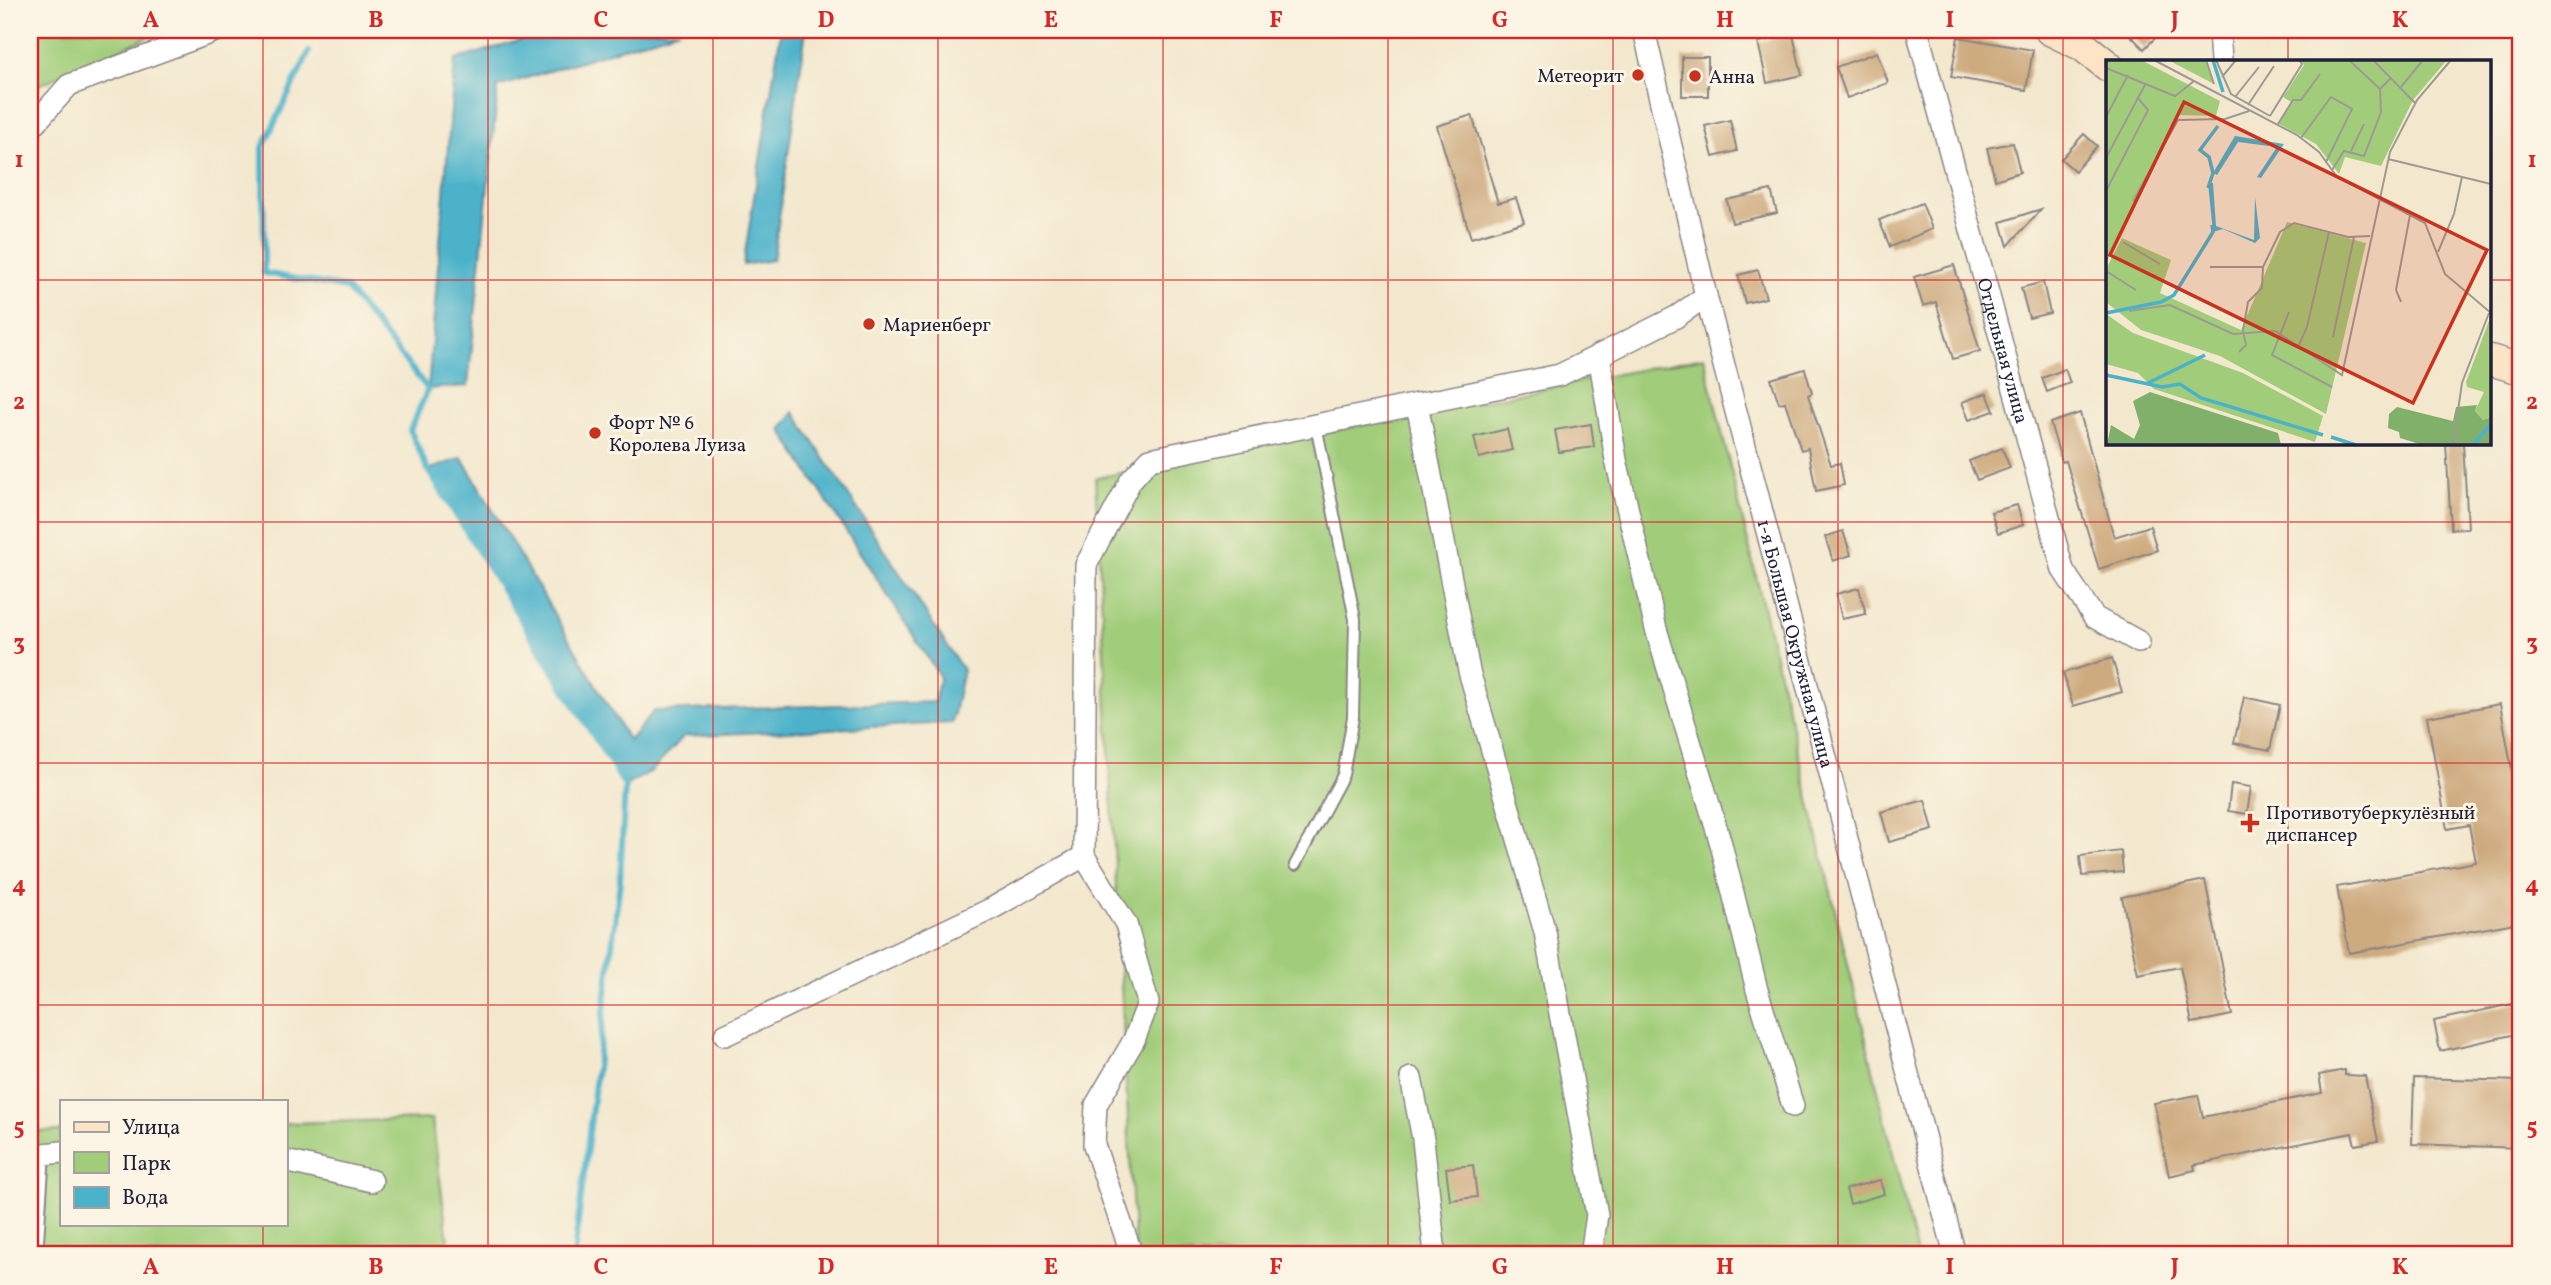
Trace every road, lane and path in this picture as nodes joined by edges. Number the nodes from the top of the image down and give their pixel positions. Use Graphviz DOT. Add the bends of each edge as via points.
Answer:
graph roads {
  1 [pos="218,30"];
  2 [pos="1644,30"];
  3 [pos="1917,30"];
  4 [pos="2050,30"];
  5 [pos="2219,30"];
  6 [pos="2221,60"];
  7 [pos="2106,64"];
  8 [pos="30,129"];
  9 [pos="1706,296"];
  10 [pos="1600,355"];
  11 [pos="2492,361"];
  12 [pos="2521,369"];
  13 [pos="1417,404"];
  14 [pos="1316,425"];
  15 [pos="2139,642"];
  16 [pos="1084,856"];
  17 [pos="1294,865"];
  18 [pos="724,1035"];
  19 [pos="1411,1078"];
  20 [pos="1793,1106"];
  21 [pos="52,1153"];
  22 [pos="287,1161"];
  23 [pos="372,1181"];
  24 [pos="37,1255"];
  25 [pos="1132,1255"];
  26 [pos="1421,1255"];
  27 [pos="1436,1255"];
  28 [pos="1591,1255"];
  29 [pos="1955,1255"];
  1 -- 8 [label="street" via="69,85"];
  2 -- 9 [label="street, 1-я Большая Окружная улица"];
  3 -- 15 [label="street, Отдельная улица" via="2063,570 2094,617"];
  4 -- 7 [label="main road"];
  5 -- 6 [label="street"];
  9 -- 10 [label="street" via="1676,317"];
  9 -- 29 [label="street, 1-я Большая Окружная улица"];
  10 -- 13 [label="street" via="1560,375"];
  10 -- 20 [label="street" via="1616,460 1656,629"];
  11 -- 12 [label="main road"];
  13 -- 14 [label="street"];
  13 -- 28 [label="street" via="1469,671 1545,932 1597,1215"];
  14 -- 16 [label="street" via="1150,460 1130,480 1086,565"];
  14 -- 17 [label="lane" via="1355,619 1353,717 1343,775"];
  16 -- 18 [label="street" via="991,909"];
  16 -- 25 [label="street" via="1126,924 1148,1003 1134,1040 1096,1105 1094,1144"];
  19 -- 27 [label="street"];
  21 -- 24 [label="lane"];
  22 -- 23 [label="street"];
  26 -- 27 [label="street"];
}
